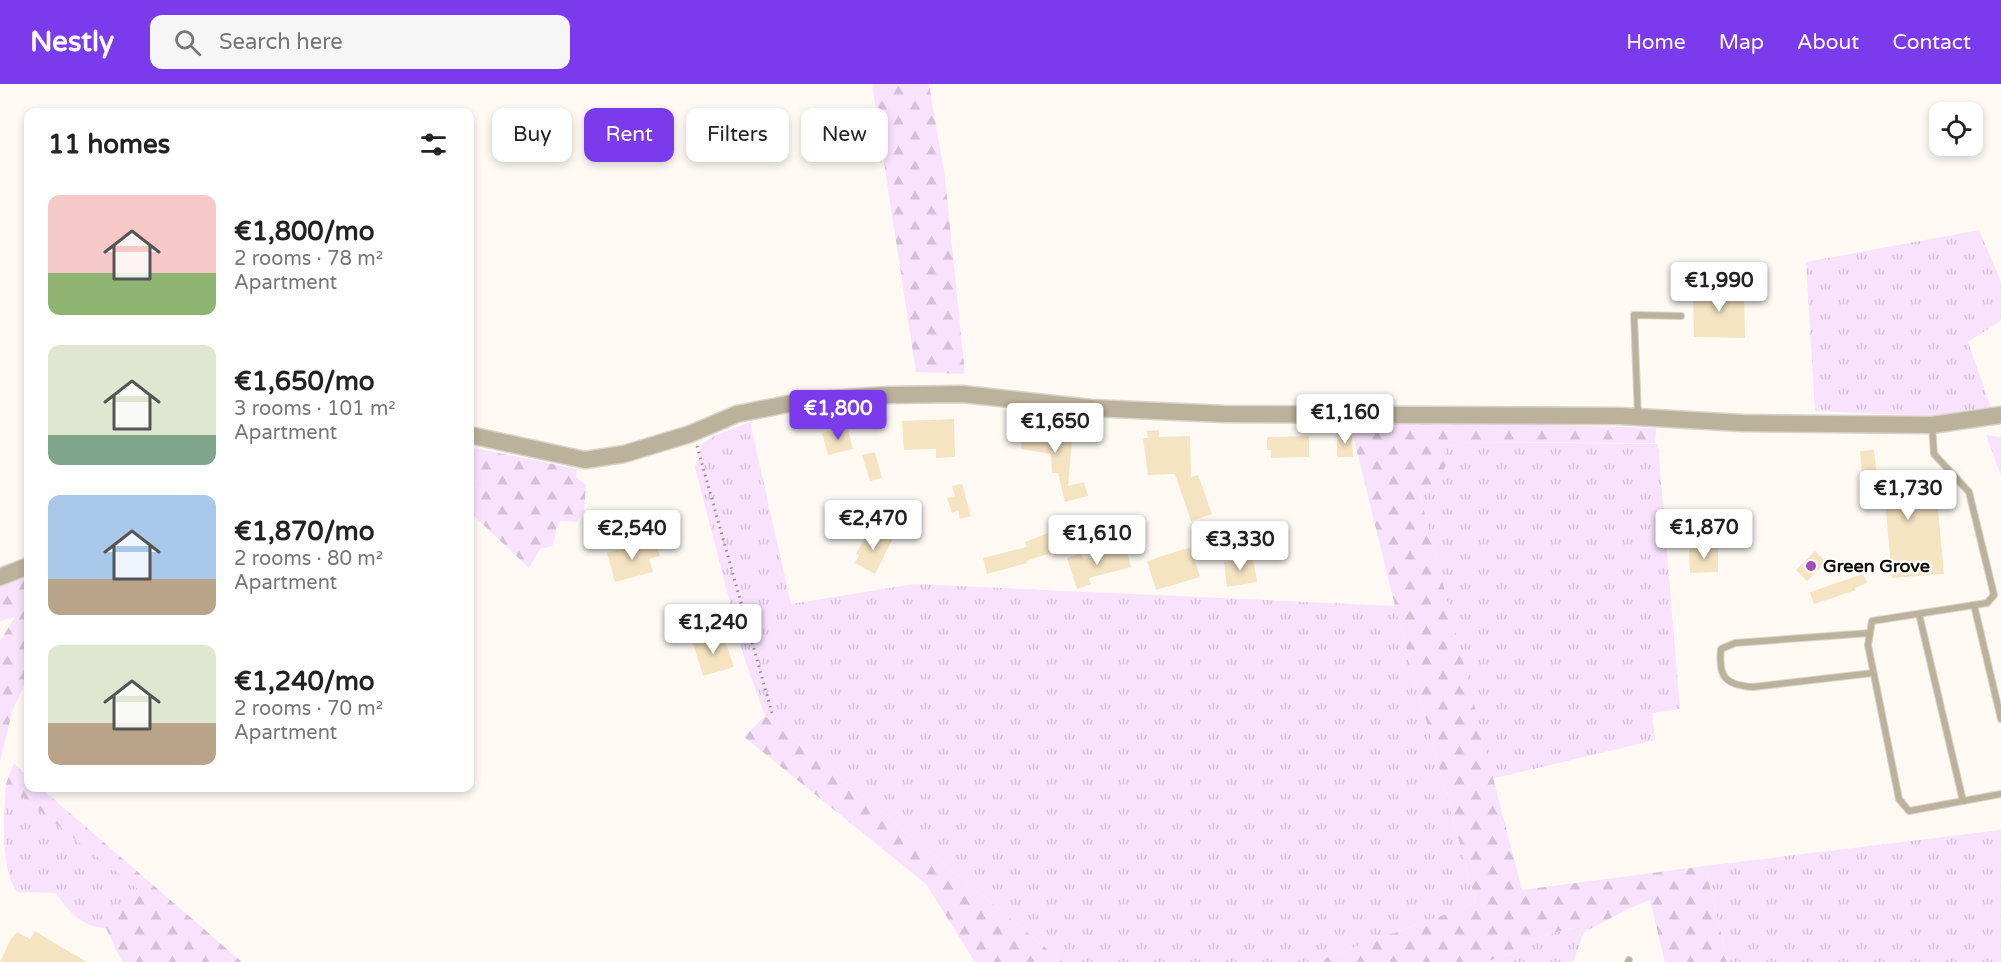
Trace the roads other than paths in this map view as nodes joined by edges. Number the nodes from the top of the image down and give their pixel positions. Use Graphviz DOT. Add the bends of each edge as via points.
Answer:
graph roads {
  1 [pos="1681,316"];
  2 [pos="2001,415"];
  3 [pos="1638,417"];
  4 [pos="1932,425"];
  5 [pos="474,436"];
  6 [pos="24,568"];
  7 [pos="0,577"];
  8 [pos="1974,605"];
  9 [pos="1919,614"];
  10 [pos="1870,633"];
  11 [pos="1873,673"];
  12 [pos="2001,719"];
  13 [pos="2001,794"];
  14 [pos="1963,801"];
  1 -- 3 [label="lane" via="1634,315"];
  2 -- 4 [label="street"];
  3 -- 4 [label="street" via="1742,423"];
  3 -- 5 [label="street" via="1224,414 1092,408 962,394 888,395 803,401 737,414 690,434 624,454 585,460"];
  4 -- 8 [label="lane" via="1934,454 1969,492 1989,568 1993,598"];
  6 -- 7 [label="street"];
  8 -- 9 [label="lane"];
  8 -- 12 [label="lane"];
  9 -- 10 [label="lane" via="1872,621"];
  9 -- 14 [label="lane"];
  10 -- 11 [label="lane"];
  10 -- 11 [label="lane" via="1735,643 1721,649 1719,667 1735,686 1753,687"];
  11 -- 14 [label="lane" via="1899,799 1909,811"];
  13 -- 14 [label="lane"];
}
